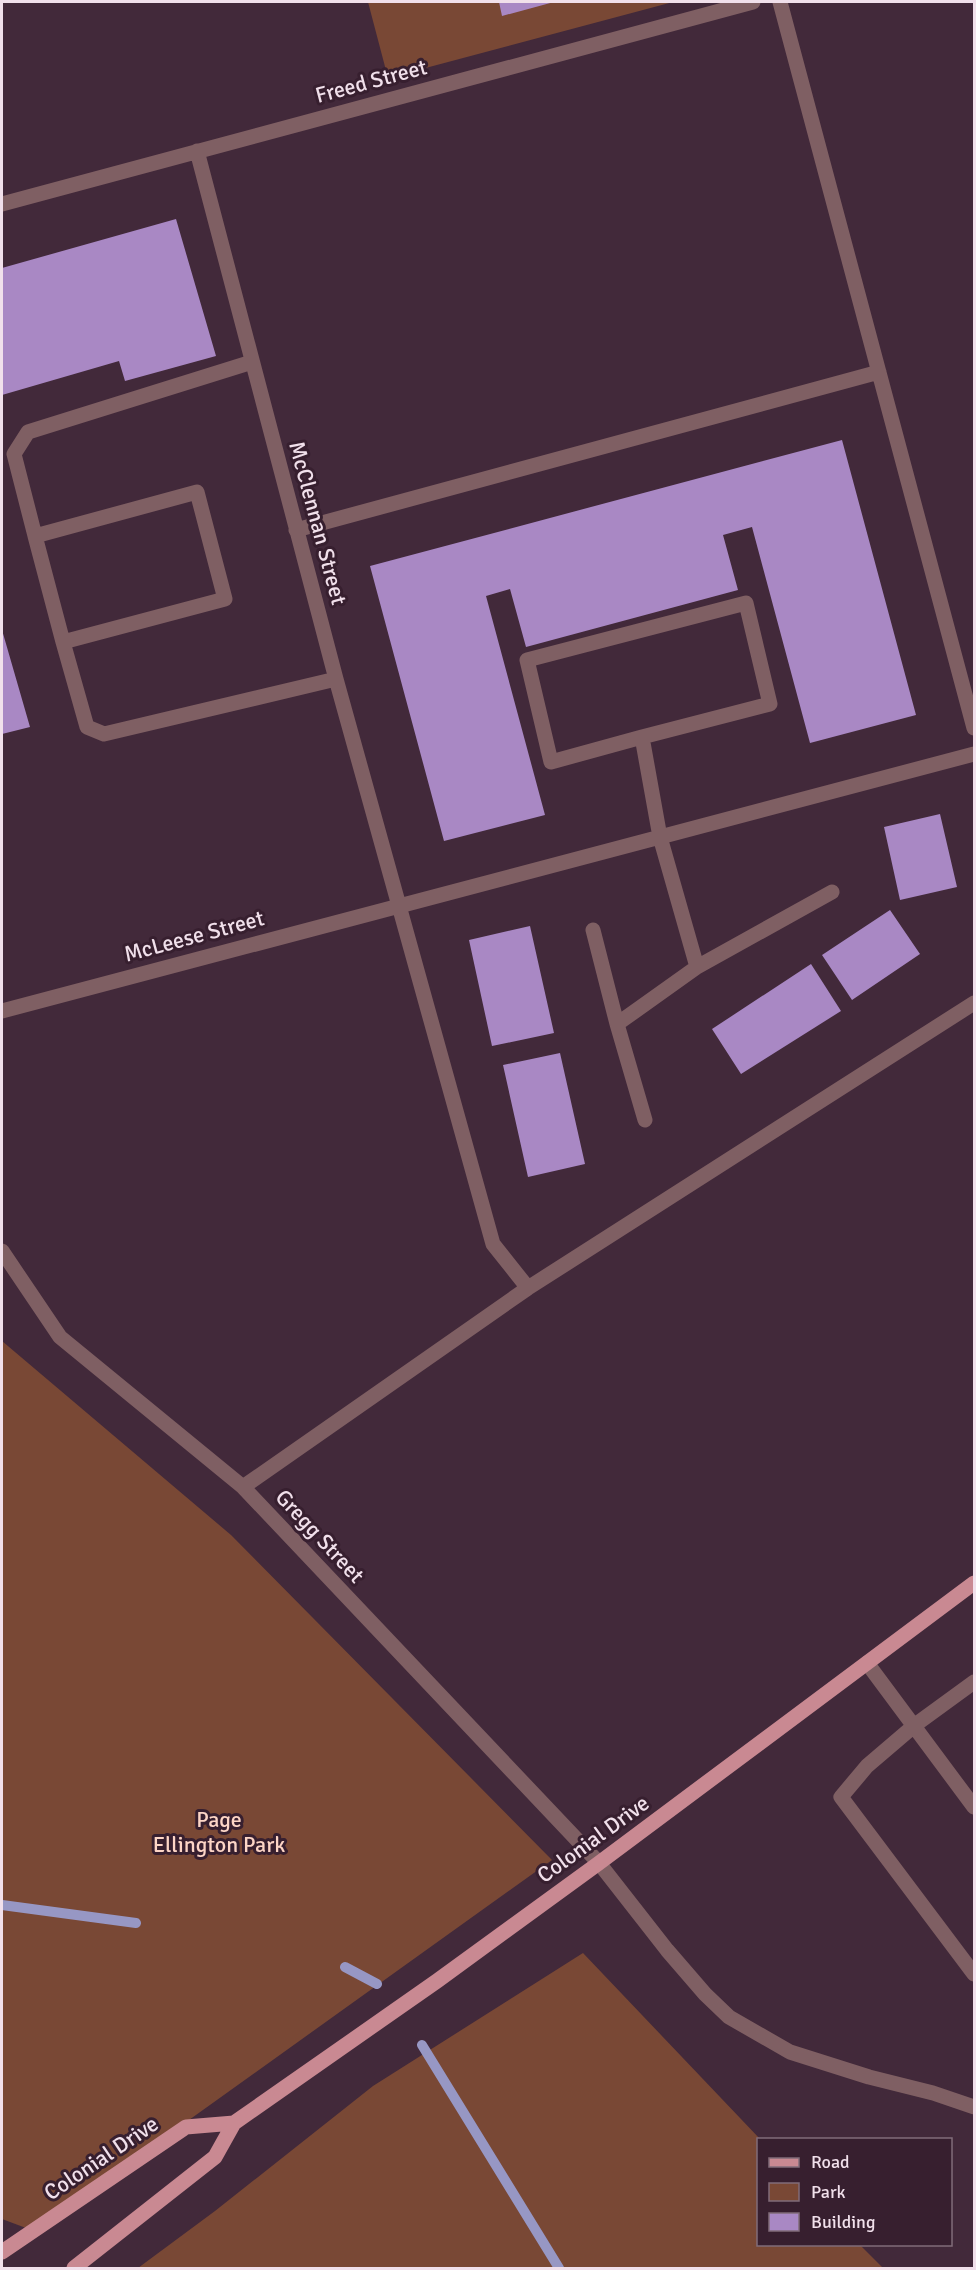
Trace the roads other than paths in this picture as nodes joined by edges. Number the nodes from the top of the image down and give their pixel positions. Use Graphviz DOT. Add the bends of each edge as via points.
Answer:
graph roads {
  1 [pos="753,2"];
  2 [pos="780,2"];
  3 [pos="197,151"];
  4 [pos="2,204"];
  5 [pos="252,362"];
  6 [pos="879,372"];
  7 [pos="296,530"];
  8 [pos="35,536"];
  9 [pos="63,642"];
  10 [pos="336,680"];
  11 [pos="975,728"];
  12 [pos="642,737"];
  13 [pos="975,754"];
  14 [pos="660,837"];
  15 [pos="832,892"];
  16 [pos="399,906"];
  17 [pos="593,930"];
  18 [pos="697,967"];
  19 [pos="975,1003"];
  20 [pos="2,1011"];
  21 [pos="617,1024"];
  22 [pos="645,1120"];
  23 [pos="2,1251"];
  24 [pos="528,1288"];
  25 [pos="243,1487"];
  26 [pos="975,1583"];
  27 [pos="867,1663"];
  28 [pos="975,1682"];
  29 [pos="915,1725"];
  30 [pos="975,1807"];
  31 [pos="599,1863"];
  32 [pos="975,1974"];
  33 [pos="975,2108"];
  34 [pos="234,2123"];
  35 [pos="2,2252"];
  36 [pos="74,2268"];
  1 -- 3 [label="street, Freed Street"];
  2 -- 6 [label="street"];
  3 -- 4 [label="street, Freed Street"];
  3 -- 5 [label="street, McClennan Street"];
  5 -- 7 [label="street, McClennan Street"];
  5 -- 8 [label="street" via="28,432 14,454"];
  6 -- 7 [label="street"];
  6 -- 11 [label="street"];
  7 -- 10 [label="street, McClennan Street"];
  8 -- 9 [label="street"];
  8 -- 9 [label="street" via="197,492 225,599"];
  9 -- 10 [label="street" via="87,727 104,734"];
  10 -- 16 [label="street, McClennan Street"];
  12 -- 12 [label="street" via="770,704 746,603 527,660 551,762"];
  12 -- 14 [label="street"];
  13 -- 14 [label="street, McLeese Street"];
  14 -- 16 [label="street, McLeese Street"];
  14 -- 18 [label="street"];
  15 -- 18 [label="street"];
  16 -- 20 [label="street, McLeese Street"];
  16 -- 24 [label="street, McClennan Street" via="493,1244"];
  17 -- 21 [label="street"];
  18 -- 21 [label="street"];
  19 -- 24 [label="street"];
  21 -- 22 [label="street"];
  23 -- 25 [label="street, Gregg Street" via="60,1336"];
  24 -- 25 [label="street"];
  25 -- 31 [label="street, Gregg Street"];
  26 -- 27 [label="main road, Colonial Drive"];
  27 -- 29 [label="street"];
  27 -- 31 [label="main road, Colonial Drive"];
  28 -- 29 [label="street"];
  29 -- 30 [label="street"];
  29 -- 32 [label="street" via="867,1766 842,1797"];
  31 -- 33 [label="street, Gregg Street" via="667,1950 729,2017 790,2052 933,2092"];
  31 -- 34 [label="main road, Colonial Drive"];
  34 -- 35 [label="main road, Colonial Drive" via="186,2127"];
  34 -- 36 [label="main road, Colonial Drive" via="215,2157"];
}
